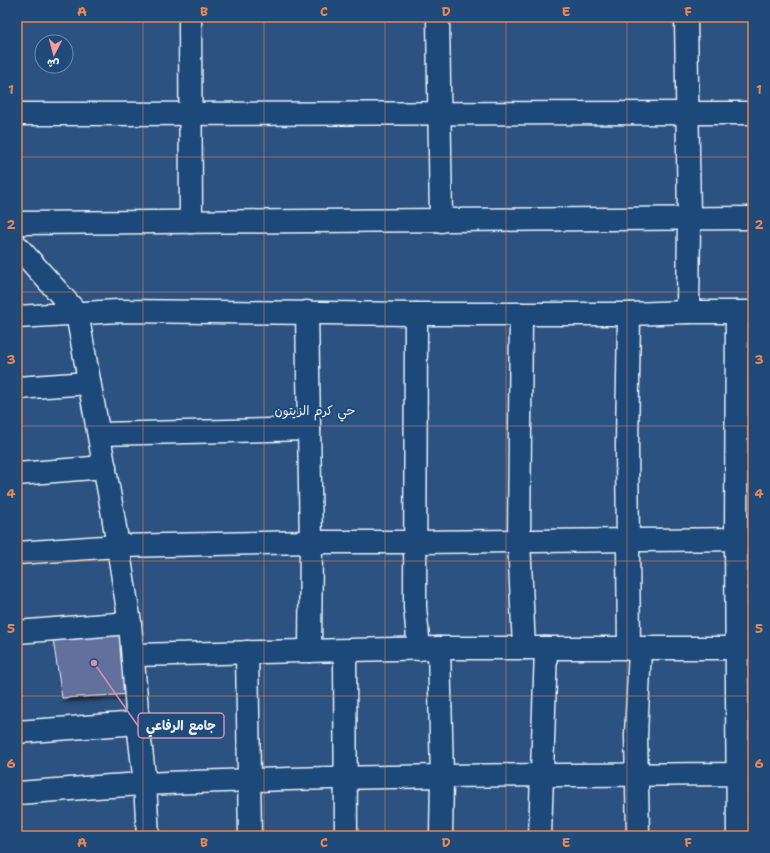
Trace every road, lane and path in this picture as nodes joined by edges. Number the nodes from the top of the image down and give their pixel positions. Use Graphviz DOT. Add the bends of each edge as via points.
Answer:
graph roads {
  1 [pos="190,17"];
  2 [pos="438,17"];
  3 [pos="686,17"];
  4 [pos="753,112"];
  5 [pos="439,113"];
  6 [pos="687,113"];
  7 [pos="17,114"];
  8 [pos="190,114"];
  9 [pos="753,218"];
  10 [pos="689,219"];
  11 [pos="441,221"];
  12 [pos="191,222"];
  13 [pos="17,223"];
  14 [pos="17,246"];
  15 [pos="307,312"];
  16 [pos="688,312"];
  17 [pos="745,312"];
  18 [pos="77,313"];
  19 [pos="416,314"];
  20 [pos="521,314"];
  21 [pos="629,314"];
  22 [pos="17,317"];
  23 [pos="89,383"];
  24 [pos="745,384"];
  25 [pos="17,388"];
  26 [pos="309,429"];
  27 [pos="99,434"];
  28 [pos="105,467"];
  29 [pos="17,474"];
  30 [pos="744,539"];
  31 [pos="628,540"];
  32 [pos="519,541"];
  33 [pos="311,542"];
  34 [pos="415,542"];
  35 [pos="118,546"];
  36 [pos="17,553"];
  37 [pos="130,623"];
  38 [pos="17,632"];
  39 [pos="524,648"];
  40 [pos="546,648"];
  41 [pos="745,648"];
  42 [pos="429,649"];
  43 [pos="635,649"];
  44 [pos="310,651"];
  45 [pos="345,651"];
  46 [pos="247,652"];
  47 [pos="133,655"];
  48 [pos="138,723"];
  49 [pos="17,732"];
  50 [pos="637,774"];
  51 [pos="745,774"];
  52 [pos="542,776"];
  53 [pos="442,777"];
  54 [pos="346,779"];
  55 [pos="249,780"];
  56 [pos="145,784"];
  57 [pos="17,793"];
  58 [pos="148,836"];
  59 [pos="250,836"];
  60 [pos="346,836"];
  61 [pos="440,836"];
  62 [pos="540,836"];
  63 [pos="638,836"];
  64 [pos="738,836"];
  1 -- 8 [label="street"];
  2 -- 5 [label="street"];
  3 -- 6 [label="street"];
  4 -- 6 [label="street"];
  5 -- 6 [label="street"];
  5 -- 8 [label="street"];
  5 -- 11 [label="street"];
  6 -- 10 [label="street"];
  7 -- 8 [label="street"];
  8 -- 12 [label="street"];
  9 -- 10 [label="street"];
  10 -- 11 [label="street"];
  10 -- 16 [label="street"];
  11 -- 12 [label="street"];
  12 -- 13 [label="street"];
  14 -- 18 [label="street"];
  15 -- 18 [label="street"];
  15 -- 19 [label="street"];
  15 -- 26 [label="street"];
  16 -- 17 [label="street"];
  16 -- 21 [label="street"];
  17 -- 24 [label="street"];
  18 -- 22 [label="street"];
  18 -- 23 [label="street"];
  19 -- 20 [label="street"];
  19 -- 34 [label="street"];
  20 -- 21 [label="street"];
  20 -- 32 [label="street"];
  21 -- 31 [label="street"];
  23 -- 25 [label="street"];
  23 -- 27 [label="street"];
  24 -- 30 [label="street"];
  26 -- 27 [label="street"];
  26 -- 33 [label="street"];
  27 -- 28 [label="street"];
  28 -- 29 [label="street"];
  28 -- 35 [label="street"];
  30 -- 31 [label="street"];
  30 -- 41 [label="street"];
  31 -- 32 [label="street"];
  31 -- 43 [label="street"];
  32 -- 34 [label="street"];
  32 -- 39 [label="street"];
  33 -- 34 [label="street"];
  33 -- 35 [label="street"];
  33 -- 44 [label="street"];
  34 -- 42 [label="street" via="415,606"];
  35 -- 36 [label="street"];
  35 -- 37 [label="street"];
  37 -- 38 [label="street"];
  37 -- 47 [label="street"];
  39 -- 40 [label="street"];
  39 -- 42 [label="street"];
  40 -- 43 [label="street"];
  40 -- 52 [label="street"];
  41 -- 43 [label="street"];
  41 -- 51 [label="street"];
  42 -- 45 [label="street"];
  42 -- 53 [label="street"];
  43 -- 50 [label="street"];
  44 -- 45 [label="street"];
  44 -- 46 [label="street"];
  45 -- 54 [label="street"];
  46 -- 47 [label="street"];
  46 -- 55 [label="street"];
  47 -- 48 [label="street"];
  48 -- 49 [label="street"];
  48 -- 56 [label="street"];
  50 -- 51 [label="street"];
  50 -- 52 [label="street"];
  50 -- 63 [label="street"];
  51 -- 64 [label="street"];
  52 -- 53 [label="street"];
  52 -- 62 [label="street"];
  53 -- 54 [label="street"];
  53 -- 61 [label="street"];
  54 -- 55 [label="street"];
  54 -- 60 [label="street"];
  55 -- 56 [label="street"];
  55 -- 59 [label="street"];
  56 -- 57 [label="street"];
  56 -- 58 [label="street"];
}
